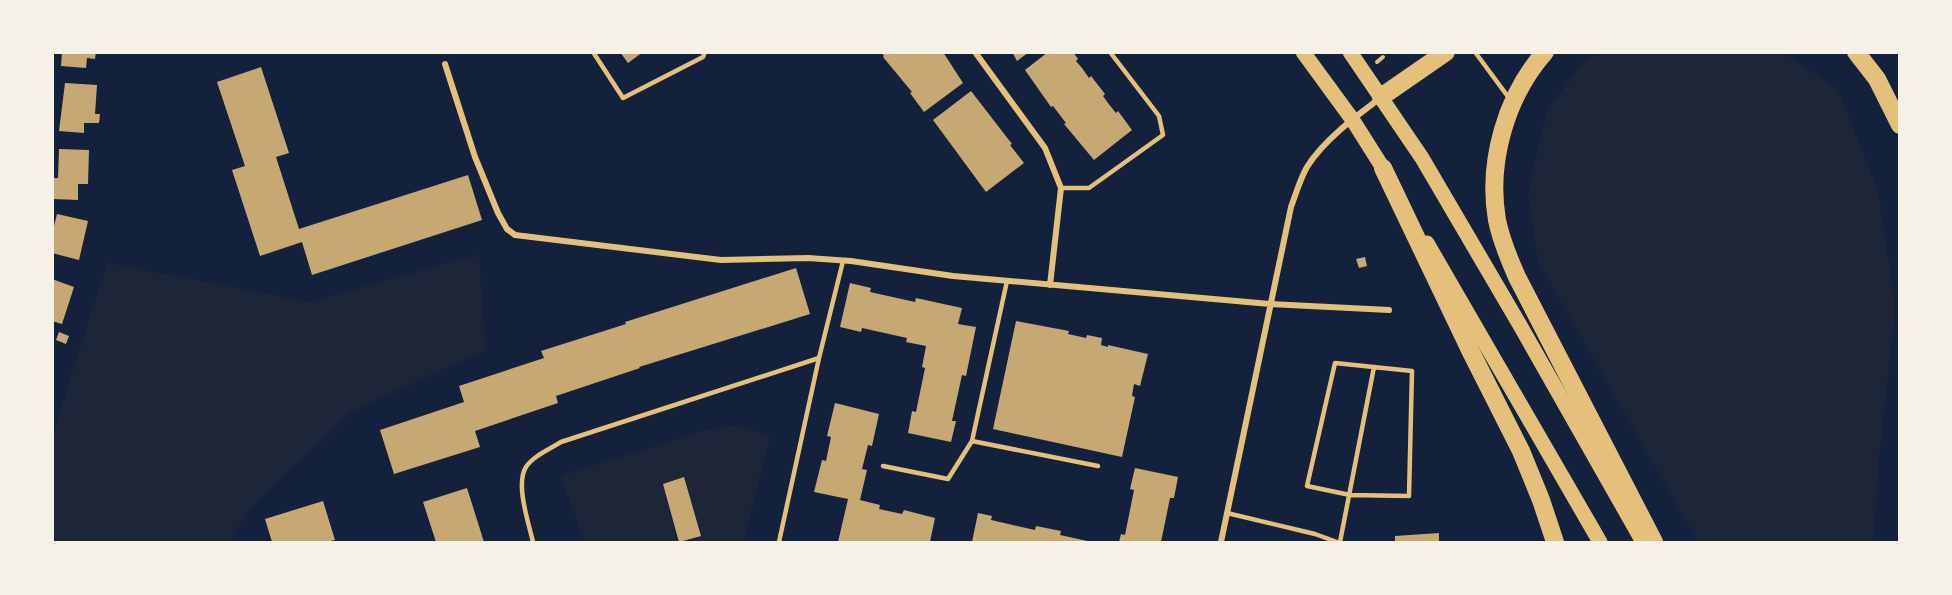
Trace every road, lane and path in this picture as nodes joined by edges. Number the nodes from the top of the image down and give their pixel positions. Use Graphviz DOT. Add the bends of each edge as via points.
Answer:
graph roads {
  1 [pos="592,52"];
  2 [pos="705,52"];
  3 [pos="975,52"];
  4 [pos="1110,52"];
  5 [pos="1303,52"];
  6 [pos="1350,52"];
  7 [pos="1446,52"];
  8 [pos="1475,52"];
  9 [pos="1545,52"];
  10 [pos="1856,52"];
  11 [pos="445,64"];
  12 [pos="1381,97"];
  13 [pos="1512,103"];
  14 [pos="1352,119"];
  15 [pos="1899,125"];
  16 [pos="1383,168"];
  17 [pos="1061,188"];
  18 [pos="843,261"];
  19 [pos="1007,281"];
  20 [pos="1050,285"];
  21 [pos="1270,304"];
  22 [pos="1389,310"];
  23 [pos="819,358"];
  24 [pos="1374,367"];
  25 [pos="972,441"];
  26 [pos="883,466"];
  27 [pos="1098,466"];
  28 [pos="1350,495"];
  29 [pos="1227,513"];
  30 [pos="533,543"];
  31 [pos="779,543"];
  32 [pos="1221,543"];
  33 [pos="1339,543"];
  34 [pos="1555,543"];
  35 [pos="1600,543"];
  36 [pos="1643,543"];
  37 [pos="1654,543"];
  1 -- 2 [label="lane" via="623,98 703,57"];
  3 -- 17 [label="street" via="1045,148"];
  4 -- 17 [label="lane" via="1159,116 1163,135 1089,188"];
  5 -- 14 [label="main road"];
  6 -- 12 [label="main road"];
  7 -- 12 [label="highway"];
  8 -- 13 [label="lane"];
  9 -- 13 [label="highway"];
  10 -- 15 [label="highway" via="1877,79"];
  11 -- 18 [label="street" via="475,157 498,213 515,235 721,260"];
  12 -- 14 [label="street"];
  12 -- 36 [label="main road" via="1422,158"];
  13 -- 37 [label="highway" via="1494,181 1497,220 1505,249"];
  14 -- 16 [label="main road"];
  14 -- 21 [label="street" via="1315,157 1300,181 1286,225"];
  16 -- 34 [label="highway" via="1521,451"];
  16 -- 35 [label="main road"];
  17 -- 20 [label="street"];
  18 -- 19 [label="street"];
  18 -- 23 [label="lane"];
  19 -- 20 [label="street"];
  19 -- 25 [label="lane"];
  20 -- 21 [label="street"];
  21 -- 22 [label="street"];
  21 -- 29 [label="street"];
  23 -- 30 [label="lane" via="561,442 531,461 525,468 522,491"];
  23 -- 31 [label="lane"];
  24 -- 28 [label="lane"];
  24 -- 28 [label="lane" via="1335,363 1307,486"];
  24 -- 28 [label="lane" via="1412,371 1409,496"];
  25 -- 26 [label="lane" via="948,479"];
  25 -- 27 [label="lane"];
  28 -- 33 [label="lane"];
  29 -- 32 [label="street"];
  29 -- 33 [label="lane"];
}
